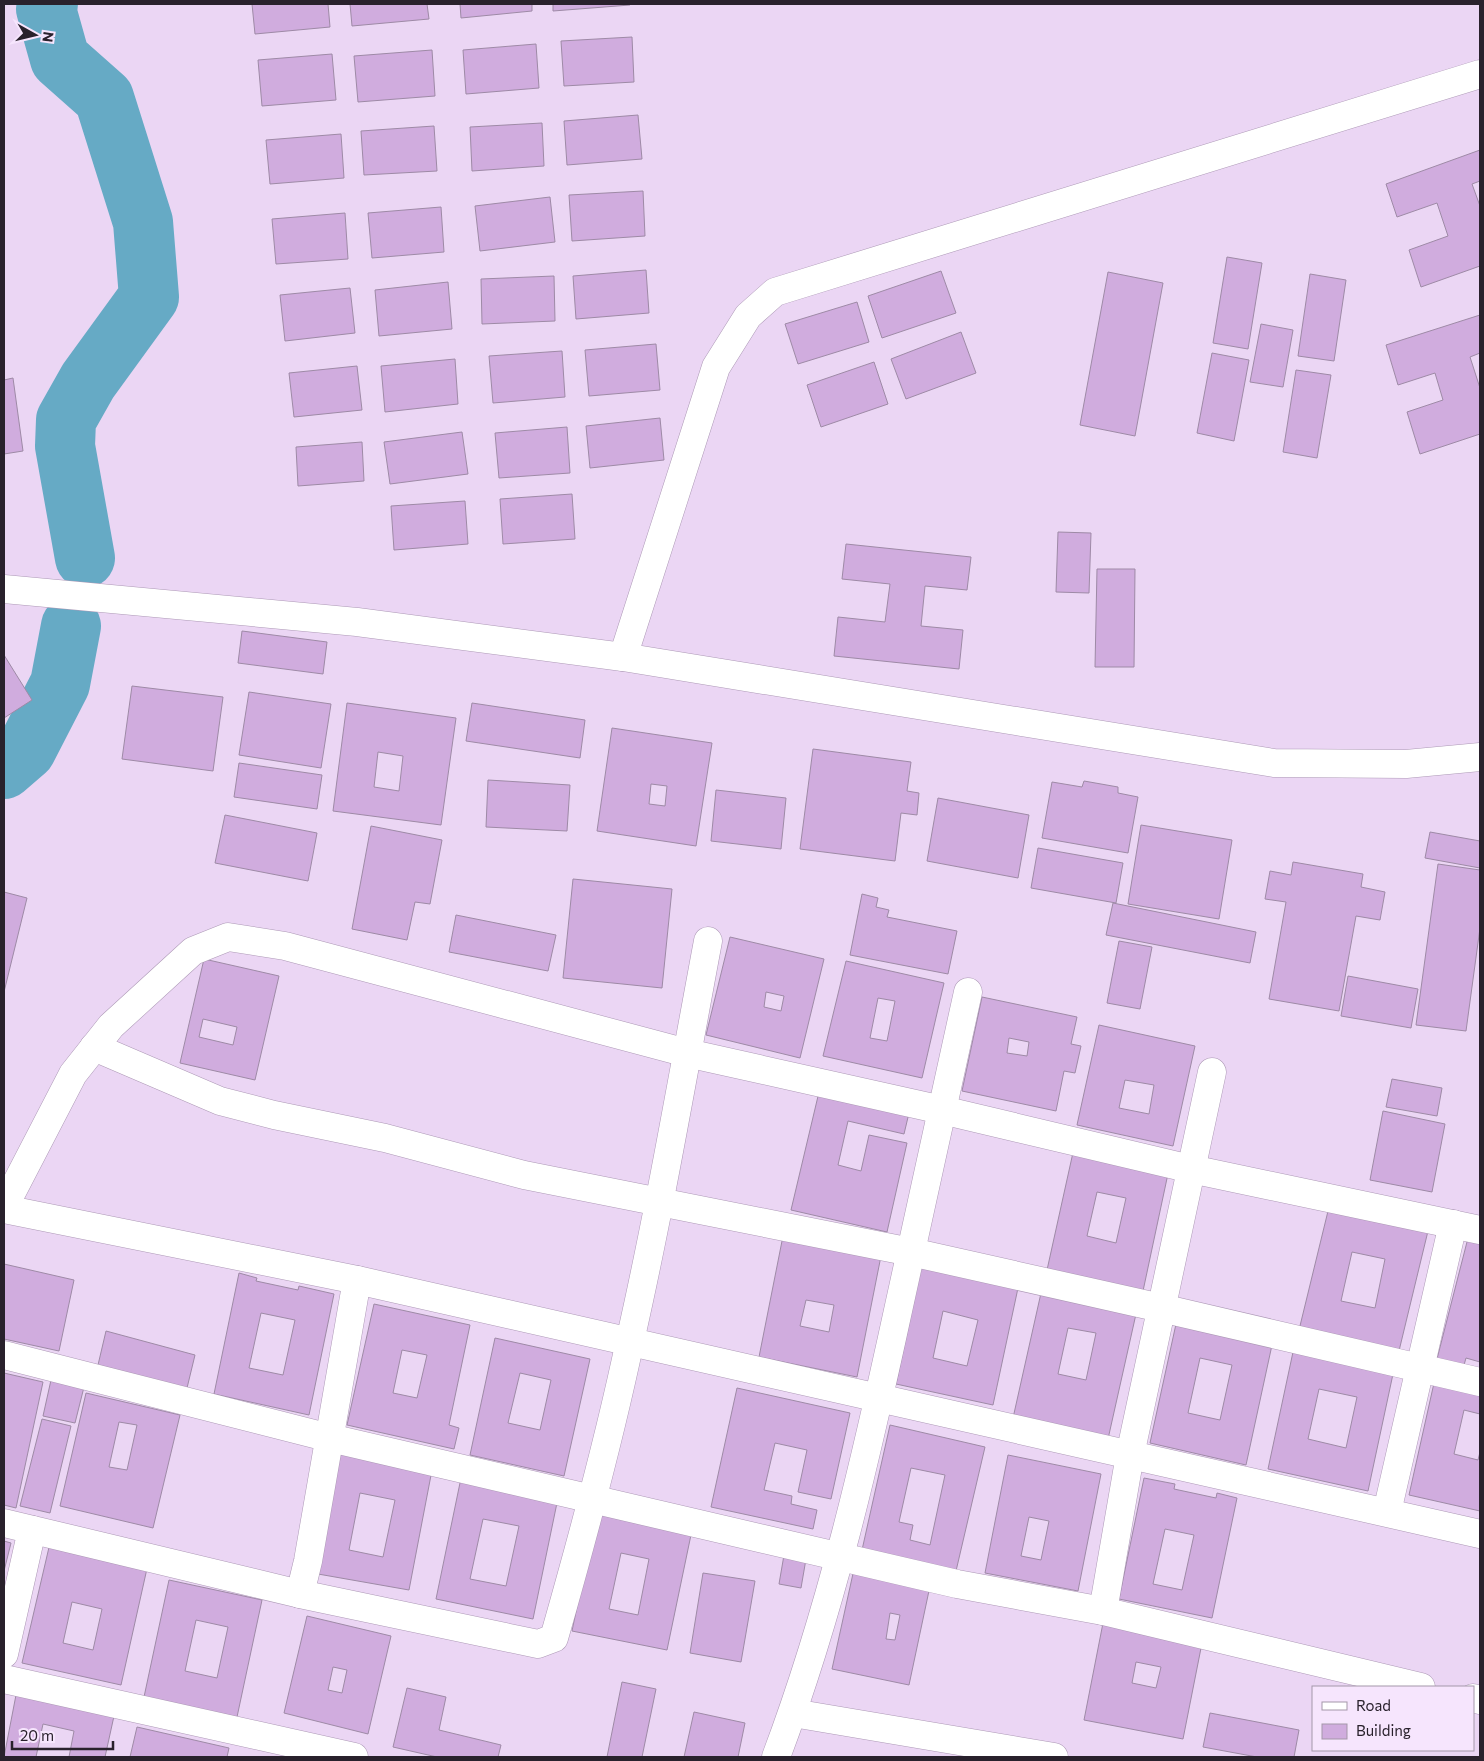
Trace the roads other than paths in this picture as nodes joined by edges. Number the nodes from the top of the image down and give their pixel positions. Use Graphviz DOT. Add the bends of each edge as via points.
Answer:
graph roads {
  1 [pos="1480,74"];
  2 [pos="4,589"];
  3 [pos="623,657"];
  4 [pos="1480,757"];
  5 [pos="708,941"];
  6 [pos="968,992"];
  7 [pos="94,1047"];
  8 [pos="687,1053"];
  9 [pos="1212,1072"];
  10 [pos="942,1110"];
  11 [pos="1191,1169"];
  12 [pos="659,1202"];
  13 [pos="4,1208"];
  14 [pos="1452,1224"];
  15 [pos="1480,1230"];
  16 [pos="910,1252"];
  17 [pos="357,1280"];
  18 [pos="1161,1308"];
  19 [pos="630,1342"];
  20 [pos="4,1355"];
  21 [pos="1420,1368"];
  22 [pos="1480,1382"];
  23 [pos="879,1398"];
  24 [pos="330,1438"];
  25 [pos="1130,1455"];
  26 [pos="593,1499"];
  27 [pos="1387,1512"];
  28 [pos="4,1523"];
  29 [pos="32,1530"];
  30 [pos="1480,1534"];
  31 [pos="841,1556"];
  32 [pos="300,1594"];
  33 [pos="1103,1611"];
  34 [pos="4,1654"];
  35 [pos="4,1679"];
  36 [pos="1417,1686"];
  37 [pos="793,1713"];
  38 [pos="354,1757"];
  39 [pos="776,1757"];
  40 [pos="1054,1757"];
  1 -- 3 [label="street" via="775,292 748,316 716,367"];
  2 -- 3 [label="street" via="357,622"];
  3 -- 4 [label="street" via="1274,763 1406,764"];
  5 -- 8 [label="street"];
  6 -- 10 [label="street"];
  7 -- 8 [label="street" via="111,1026 194,951 228,938 285,946"];
  7 -- 12 [label="street" via="220,1101 385,1138 524,1175"];
  7 -- 13 [label="street" via="73,1074"];
  8 -- 10 [label="street"];
  8 -- 12 [label="street"];
  9 -- 11 [label="street"];
  10 -- 11 [label="street"];
  10 -- 16 [label="street"];
  11 -- 14 [label="street"];
  11 -- 18 [label="street"];
  12 -- 16 [label="street"];
  12 -- 19 [label="street"];
  13 -- 17 [label="street"];
  14 -- 15 [label="street"];
  14 -- 21 [label="street"];
  16 -- 18 [label="street"];
  16 -- 23 [label="street"];
  17 -- 19 [label="street"];
  17 -- 24 [label="street"];
  18 -- 21 [label="street"];
  18 -- 25 [label="street"];
  19 -- 23 [label="street"];
  19 -- 26 [label="street"];
  20 -- 24 [label="street"];
  21 -- 22 [label="street"];
  21 -- 27 [label="street"];
  23 -- 25 [label="street"];
  23 -- 31 [label="street"];
  24 -- 26 [label="street"];
  24 -- 32 [label="street"];
  25 -- 27 [label="street"];
  25 -- 33 [label="street"];
  26 -- 31 [label="street"];
  26 -- 32 [label="street" via="554,1638 538,1644"];
  27 -- 30 [label="street"];
  28 -- 29 [label="street"];
  29 -- 32 [label="street"];
  29 -- 34 [label="street"];
  31 -- 33 [label="street" via="958,1584"];
  31 -- 37 [label="street"];
  33 -- 36 [label="street"];
  35 -- 38 [label="street"];
  37 -- 39 [label="street"];
  37 -- 40 [label="street"];
}
